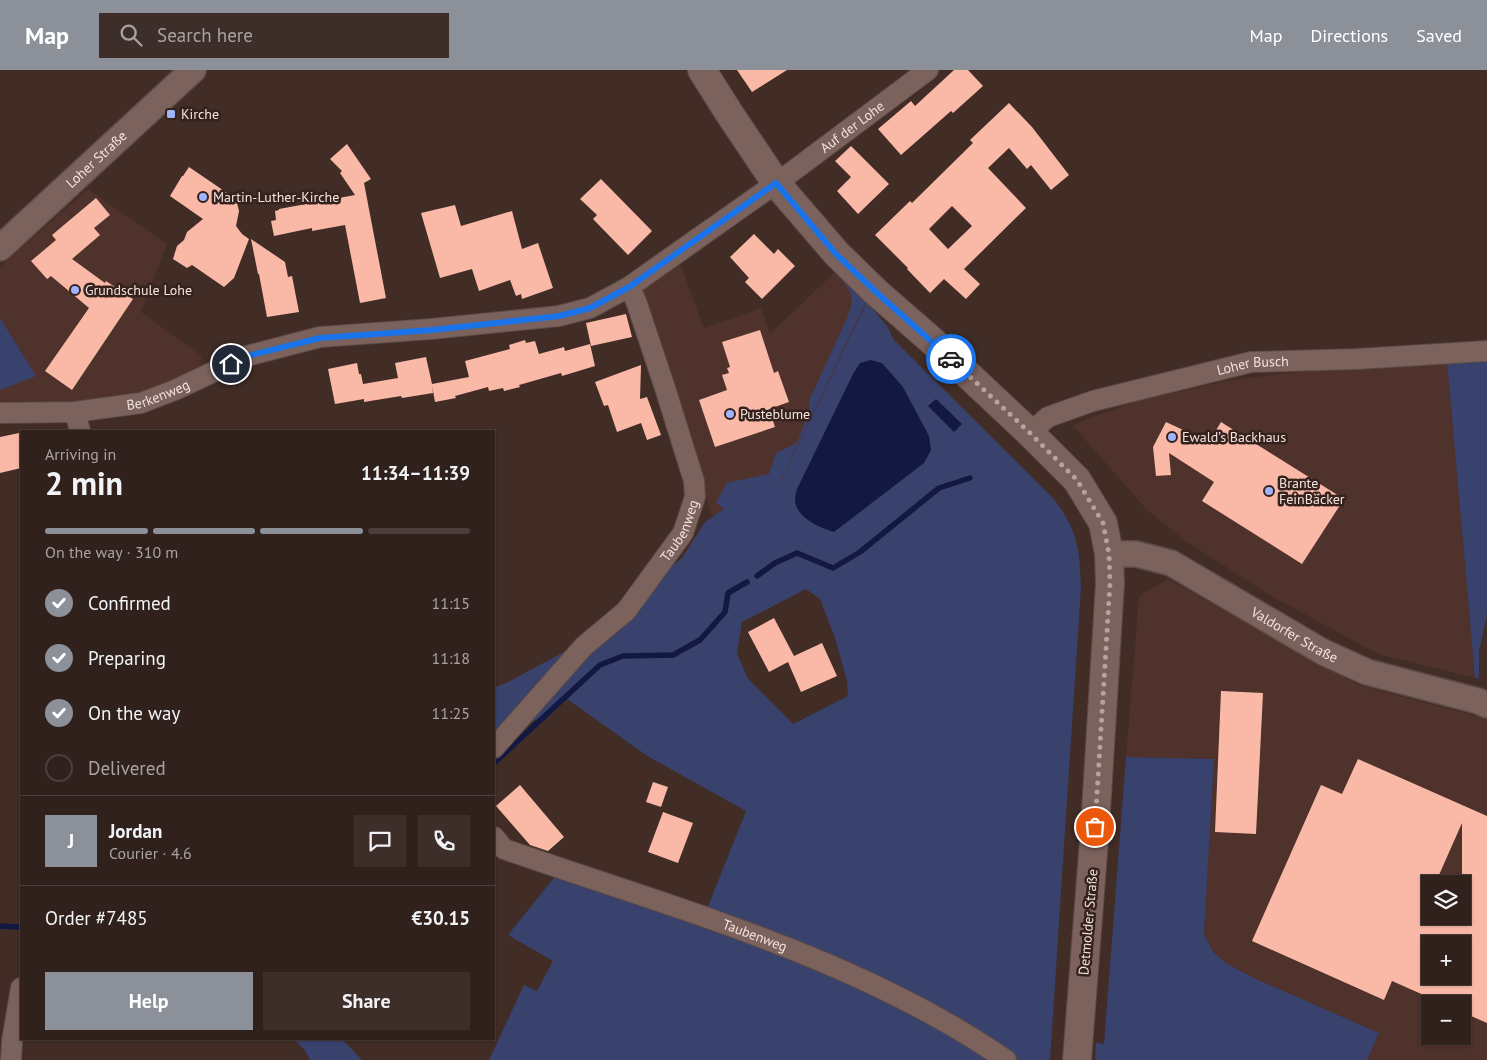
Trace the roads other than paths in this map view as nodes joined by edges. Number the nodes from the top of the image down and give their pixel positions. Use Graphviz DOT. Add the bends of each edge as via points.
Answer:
graph roads {
  1 [pos="192,70"];
  2 [pos="702,70"];
  3 [pos="928,70"];
  4 [pos="776,183"];
  5 [pos="0,248"];
  6 [pos="629,287"];
  7 [pos="1487,351"];
  8 [pos="75,412"];
  9 [pos="0,414"];
  10 [pos="80,430"];
  11 [pos="1030,433"];
  12 [pos="1109,554"];
  13 [pos="1487,704"];
  14 [pos="495,747"];
  15 [pos="495,838"];
  16 [pos="20,994"];
  17 [pos="11,1060"];
  18 [pos="1006,1060"];
  19 [pos="1077,1060"];
  1 -- 5 [label="street, Loher Straße"];
  2 -- 4 [label="main road, Detmolder Straße"];
  3 -- 4 [label="street, Auf der Lohe"];
  4 -- 6 [label="street, Berkenweg"];
  4 -- 11 [label="main road, Detmolder Straße" via="836,254"];
  6 -- 8 [label="street, Berkenweg" via="590,308 559,316 320,338 247,356 141,403"];
  6 -- 14 [label="street, Taubenweg" via="674,416 694,481 694,497 683,533 626,611 584,646"];
  7 -- 11 [label="street, Loher Busch" via="1251,362 1093,401 1048,417"];
  8 -- 9 [label="street, Berkenweg"];
  8 -- 10 [label="street"];
  11 -- 12 [label="main road, Detmolder Straße" via="1086,493 1103,523"];
  12 -- 13 [label="street, Valdorfer Straße" via="1136,554 1171,563 1323,652 1368,672"];
  12 -- 19 [label="main road, Detmolder Straße" via="1096,808"];
  15 -- 18 [label="street, Taubenweg" via="504,849 716,921 854,976 934,1015"];
  16 -- 17 [label="street"];
}
